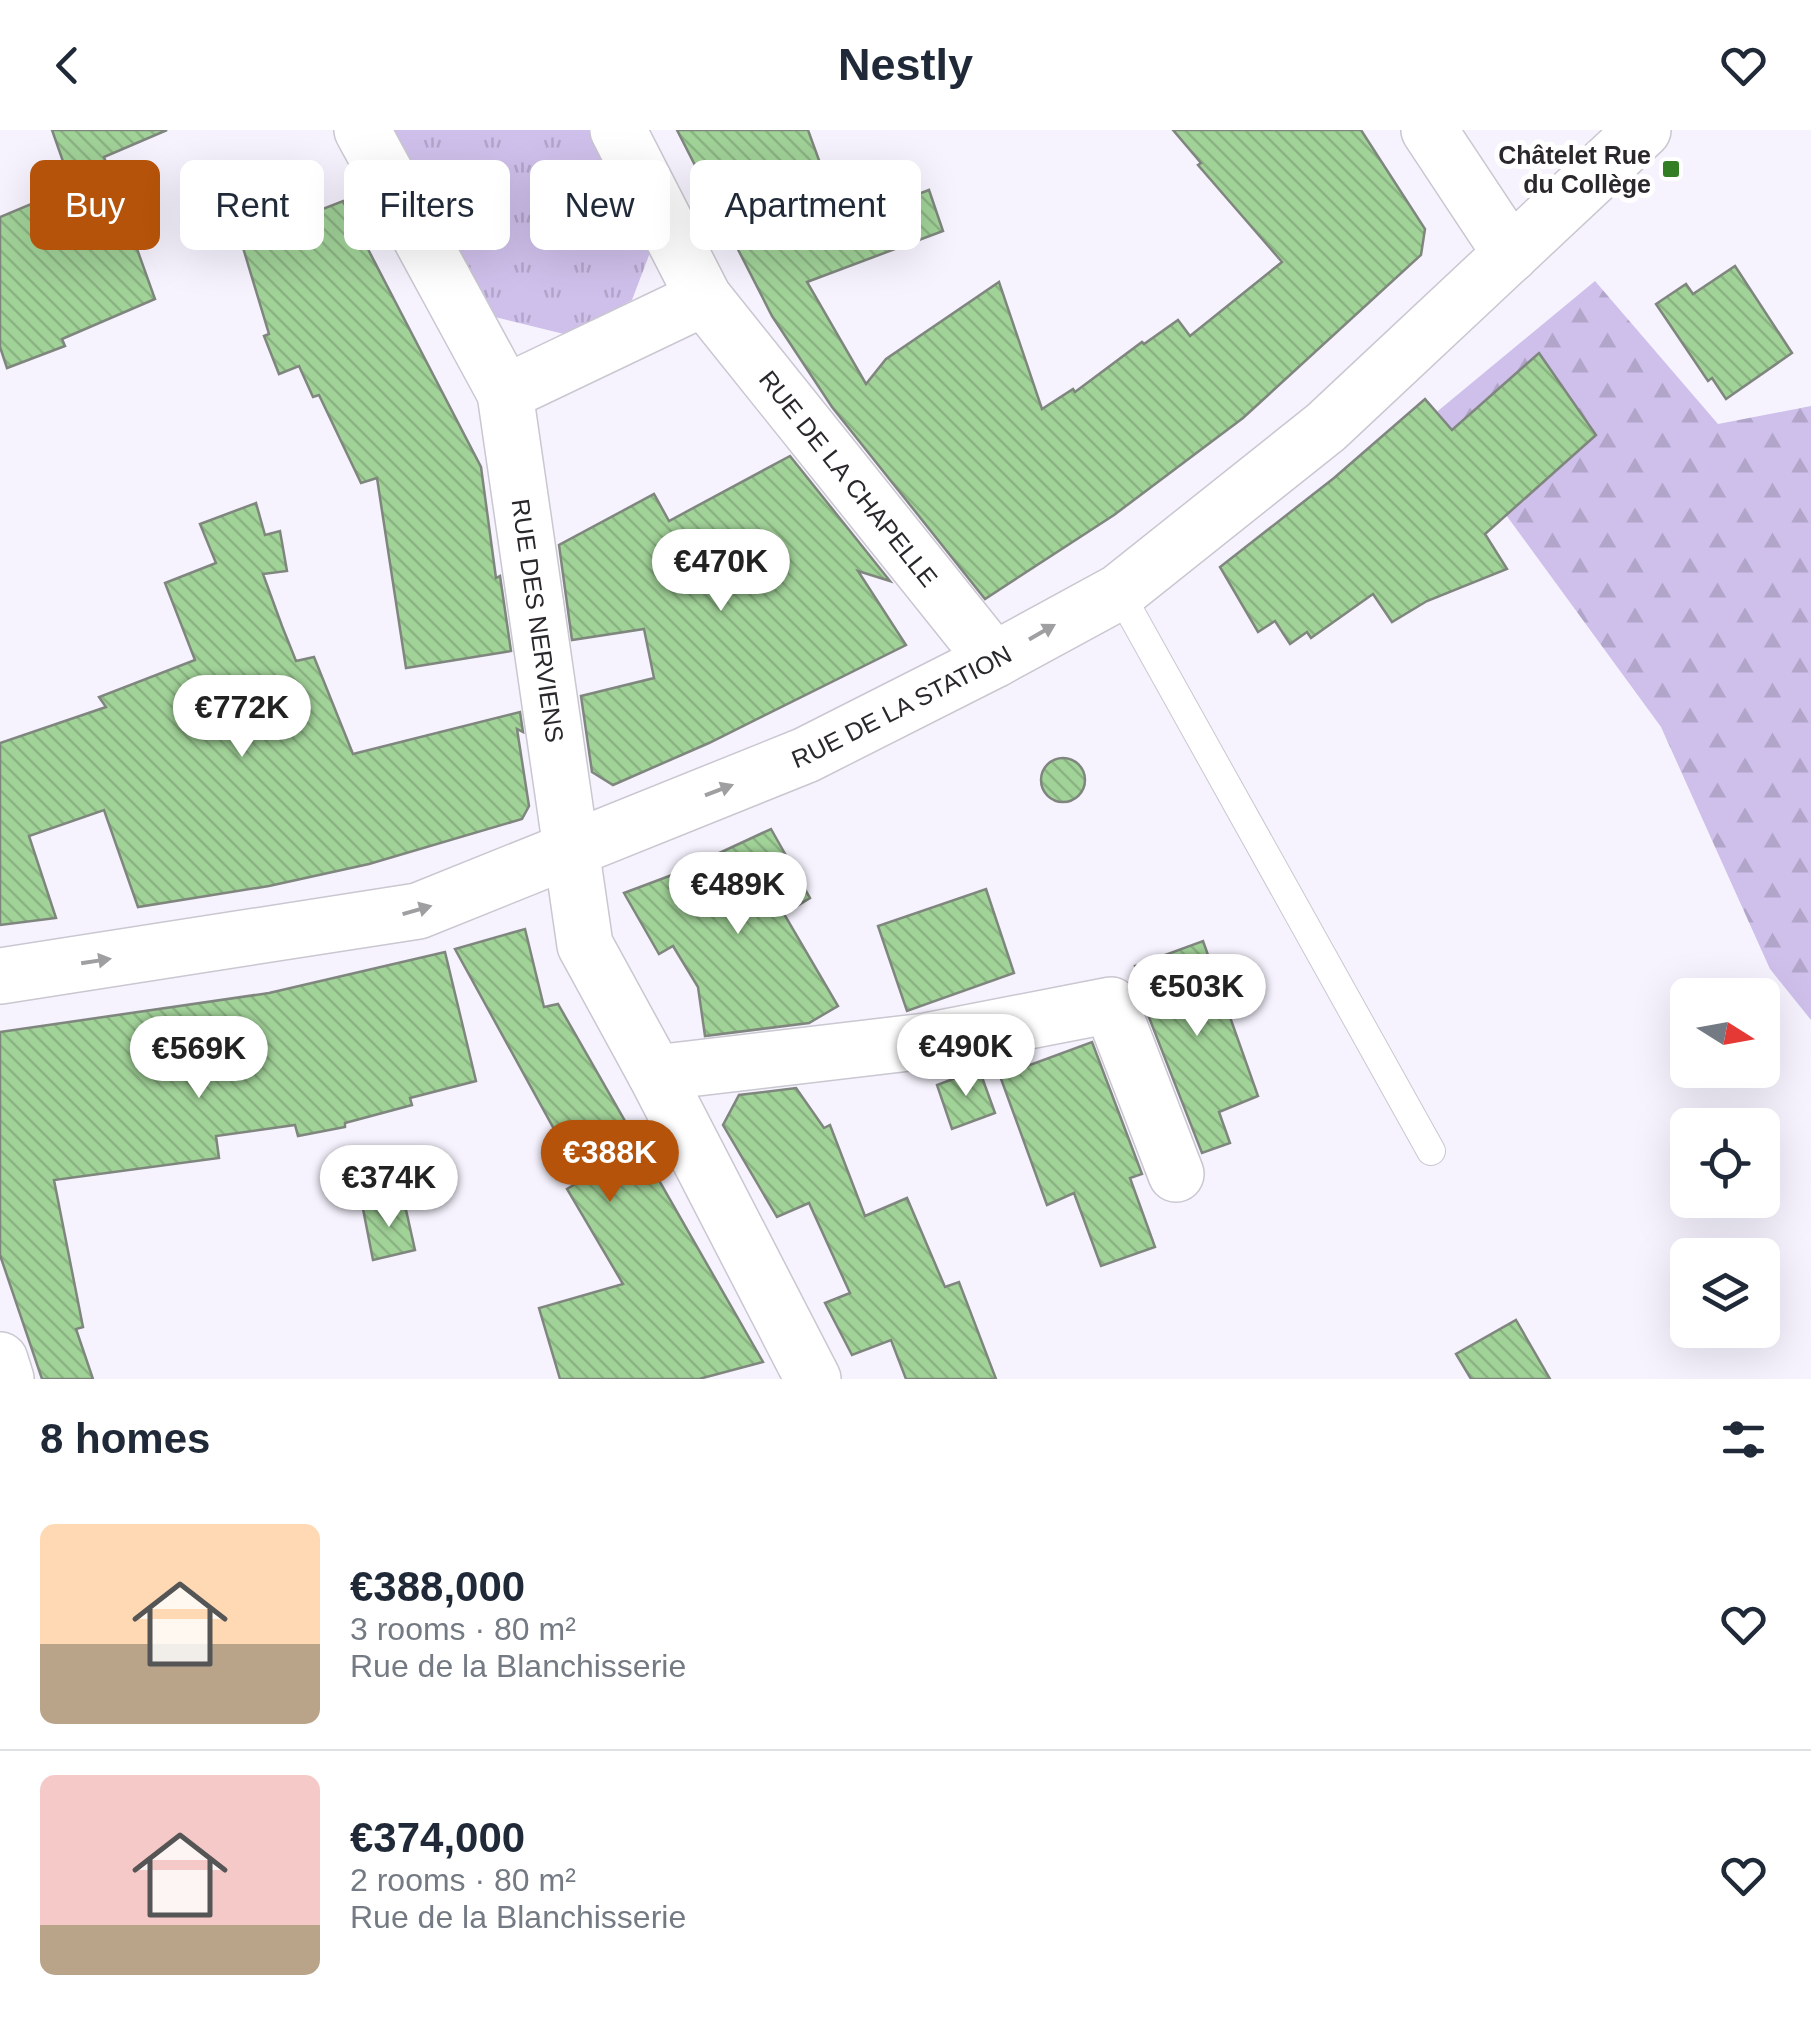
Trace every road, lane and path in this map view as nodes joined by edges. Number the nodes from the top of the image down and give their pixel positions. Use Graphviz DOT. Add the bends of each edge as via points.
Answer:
graph roads {
  1 [pos="362,130"];
  2 [pos="618,130"];
  3 [pos="1428,130"];
  4 [pos="1643,130"];
  5 [pos="1511,254"];
  6 [pos="704,298"];
  7 [pos="505,393"];
  8 [pos="1119,592"];
  9 [pos="994,660"];
  10 [pos="570,848"];
  11 [pos="0,976"];
  12 [pos="655,1073"];
  13 [pos="1430,1151"];
  14 [pos="1176,1174"];
  15 [pos="0,1360"];
  16 [pos="6,1379"];
  17 [pos="813,1379"];
  1 -- 7 [label="street"];
  2 -- 6 [label="street, RUE DE LA CHAPELLE"];
  3 -- 5 [label="street"];
  4 -- 5 [label="street, RUE DE LA STATION"];
  5 -- 8 [label="street, RUE DE LA STATION" via="1326,427"];
  6 -- 7 [label="street"];
  6 -- 9 [label="street, RUE DE LA CHAPELLE"];
  7 -- 10 [label="street, RUE DES NERVIENS"];
  9 -- 8 [label="street, RUE DE LA STATION, one-way"];
  8 -- 13 [label="lane"];
  10 -- 9 [label="street, RUE DE LA STATION, one-way" via="806,755"];
  11 -- 10 [label="street, RUE DE LA STATION, one-way" via="418,912"];
  10 -- 12 [label="street, RUE DES NERVIENS" via="584,945"];
  12 -- 14 [label="street" via="926,1041 1111,1005"];
  12 -- 17 [label="street, RUE DES NERVIENS"];
  15 -- 16 [label="street"];
}
